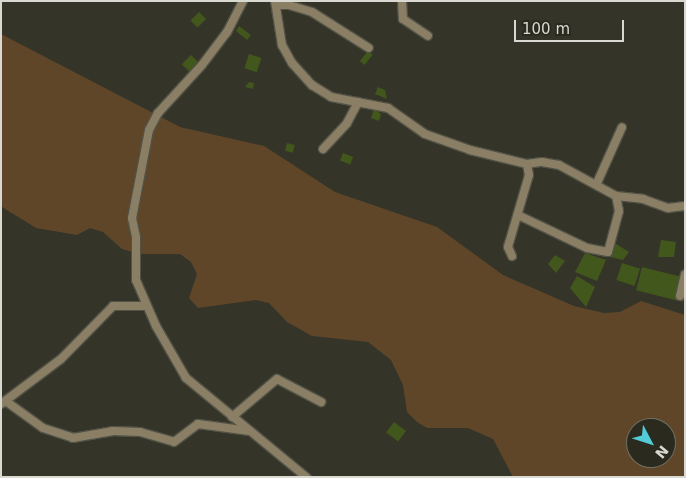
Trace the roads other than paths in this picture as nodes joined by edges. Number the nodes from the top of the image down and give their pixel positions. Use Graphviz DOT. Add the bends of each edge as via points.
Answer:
graph roads {
  1 [pos="243,1"];
  2 [pos="402,1"];
  3 [pos="275,3"];
  4 [pos="428,36"];
  5 [pos="369,48"];
  6 [pos="358,102"];
  7 [pos="622,127"];
  8 [pos="323,149"];
  9 [pos="527,164"];
  10 [pos="597,183"];
  11 [pos="616,196"];
  12 [pos="685,206"];
  13 [pos="520,216"];
  14 [pos="512,256"];
  15 [pos="685,275"];
  16 [pos="680,296"];
  17 [pos="146,306"];
  18 [pos="321,402"];
  19 [pos="4,403"];
  20 [pos="232,416"];
  21 [pos="252,431"];
  22 [pos="306,477"];
  1 -- 17 [label="street" via="227,32 158,113 149,130 132,218 136,237 136,280"];
  2 -- 4 [label="street" via="403,19"];
  3 -- 5 [label="street" via="312,12"];
  3 -- 6 [label="street" via="282,45 292,63 312,85 331,97"];
  6 -- 8 [label="street" via="347,124"];
  6 -- 9 [label="street" via="388,108 434,137"];
  7 -- 10 [label="street"];
  9 -- 10 [label="street" via="559,165"];
  9 -- 13 [label="street" via="530,175"];
  10 -- 11 [label="street"];
  11 -- 12 [label="street" via="643,199 668,208"];
  11 -- 13 [label="street" via="618,211 608,252 587,248"];
  13 -- 14 [label="street" via="508,247"];
  15 -- 16 [label="street"];
  17 -- 19 [label="street" via="112,306 61,359"];
  17 -- 20 [label="street" via="186,378"];
  18 -- 20 [label="street" via="277,379"];
  19 -- 21 [label="street" via="43,428 73,438 140,432 174,442 198,424"];
  20 -- 21 [label="street"];
  21 -- 22 [label="street"];
}
